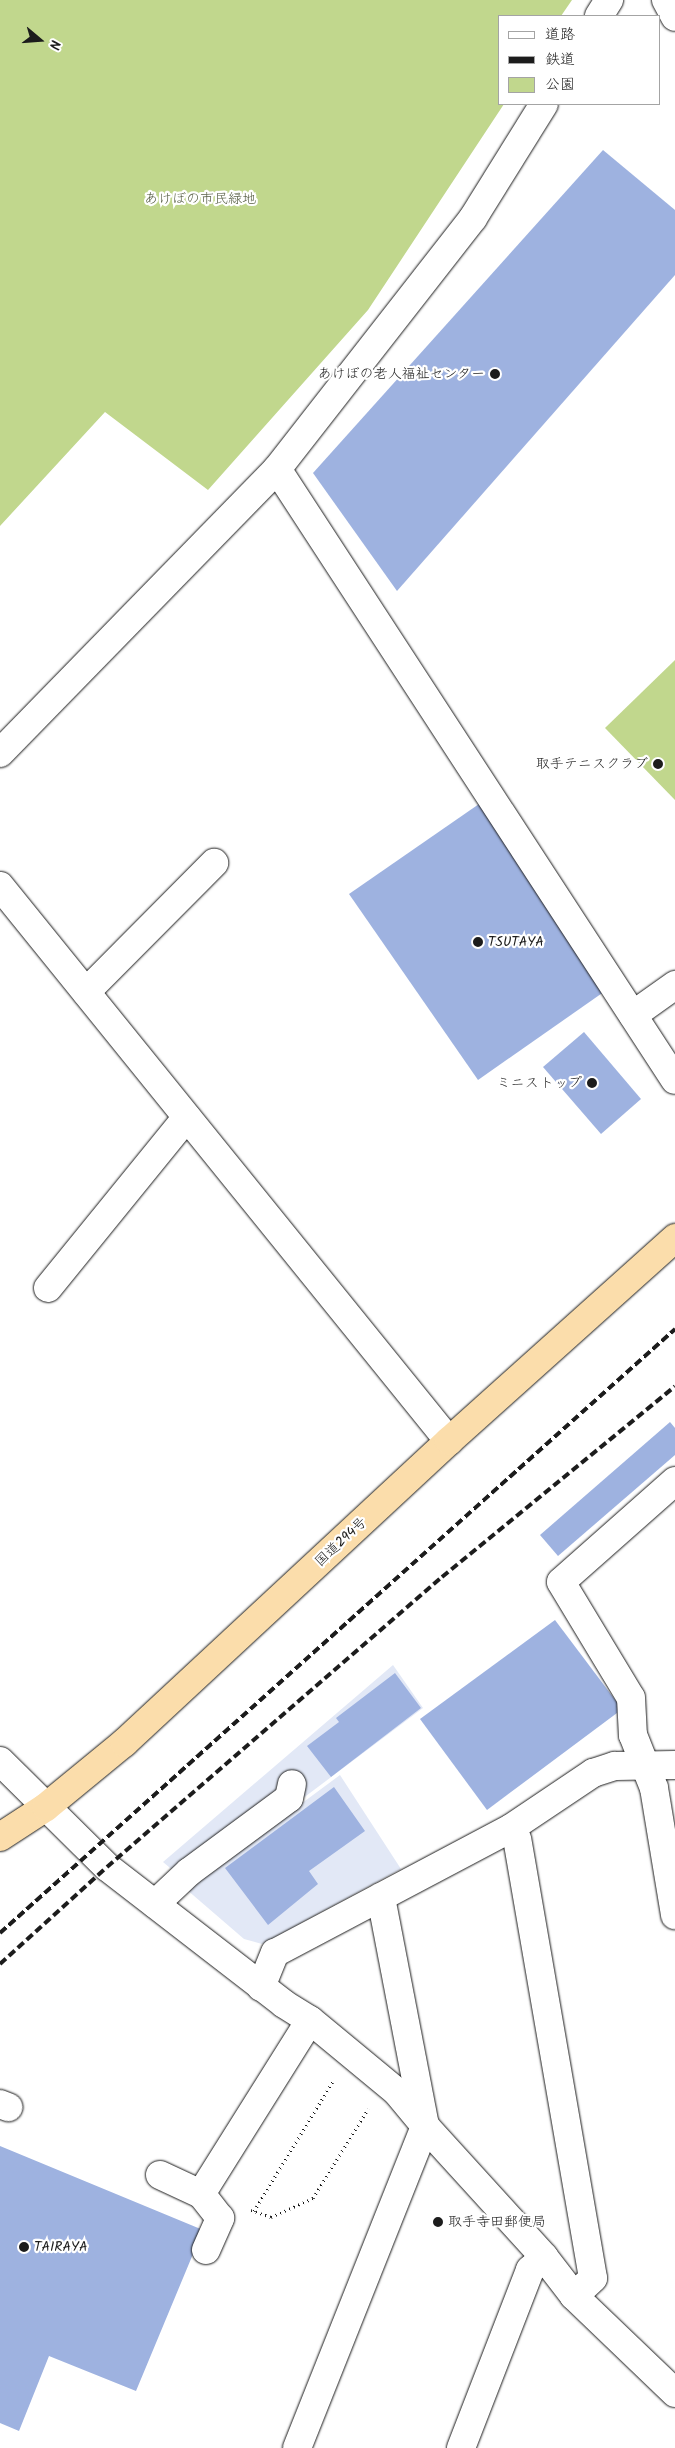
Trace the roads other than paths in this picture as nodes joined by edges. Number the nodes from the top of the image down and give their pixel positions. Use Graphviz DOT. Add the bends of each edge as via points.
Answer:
graph roads {
  1 [pos="609,0"];
  2 [pos="666,0"];
  3 [pos="599,15"];
  4 [pos="675,17"];
  5 [pos="543,105"];
  6 [pos="277,469"];
  7 [pos="0,753"];
  8 [pos="214,863"];
  9 [pos="0,886"];
  10 [pos="675,985"];
  11 [pos="86,992"];
  12 [pos="633,1015"];
  13 [pos="675,1080"];
  14 [pos="187,1117"];
  15 [pos="675,1238"];
  16 [pos="48,1288"];
  17 [pos="450,1441"];
  18 [pos="675,1481"];
  19 [pos="0,1761"];
  20 [pos="675,1765"];
  21 [pos="646,1766"];
  22 [pos="292,1784"];
  23 [pos="46,1807"];
  24 [pos="511,1828"];
  25 [pos="0,1838"];
  26 [pos="381,1897"];
  27 [pos="155,1904"];
  28 [pos="675,1915"];
  29 [pos="261,1986"];
  30 [pos="310,2020"];
  31 [pos="425,2126"];
  32 [pos="160,2176"];
  33 [pos="201,2194"];
  34 [pos="206,2250"];
  35 [pos="544,2257"];
  36 [pos="574,2296"];
  37 [pos="675,2393"];
  38 [pos="298,2448"];
  39 [pos="461,2448"];
  1 -- 3 [label="street"];
  2 -- 4 [label="street"];
  5 -- 6 [label="street" via="473,218"];
  6 -- 7 [label="street"];
  6 -- 12 [label="street"];
  8 -- 11 [label="street"];
  9 -- 11 [label="street"];
  10 -- 12 [label="street"];
  11 -- 14 [label="street"];
  12 -- 13 [label="street"];
  14 -- 16 [label="street"];
  14 -- 17 [label="street"];
  15 -- 17 [label="highway, 国道294号"];
  17 -- 23 [label="highway, 国道294号" via="124,1743"];
  18 -- 21 [label="street" via="561,1582 630,1698 633,1735"];
  19 -- 23 [label="street"];
  20 -- 21 [label="street"];
  21 -- 24 [label="street" via="615,1766 594,1773"];
  21 -- 28 [label="street" via="654,1788"];
  22 -- 27 [label="street" via="289,1798 189,1872"];
  23 -- 25 [label="highway, 国道294号"];
  23 -- 27 [label="street" via="107,1867"];
  24 -- 26 [label="street"];
  24 -- 36 [label="street" via="517,1840 593,2278"];
  26 -- 29 [label="street" via="275,1954"];
  26 -- 31 [label="street"];
  27 -- 29 [label="street"];
  29 -- 30 [label="street"];
  30 -- 31 [label="street" via="397,2092"];
  30 -- 33 [label="street"];
  31 -- 35 [label="street"];
  31 -- 38 [label="street"];
  32 -- 33 [label="street"];
  33 -- 34 [label="street" via="220,2218"];
  35 -- 36 [label="street"];
  35 -- 39 [label="street" via="530,2270"];
  36 -- 37 [label="street"];
}
